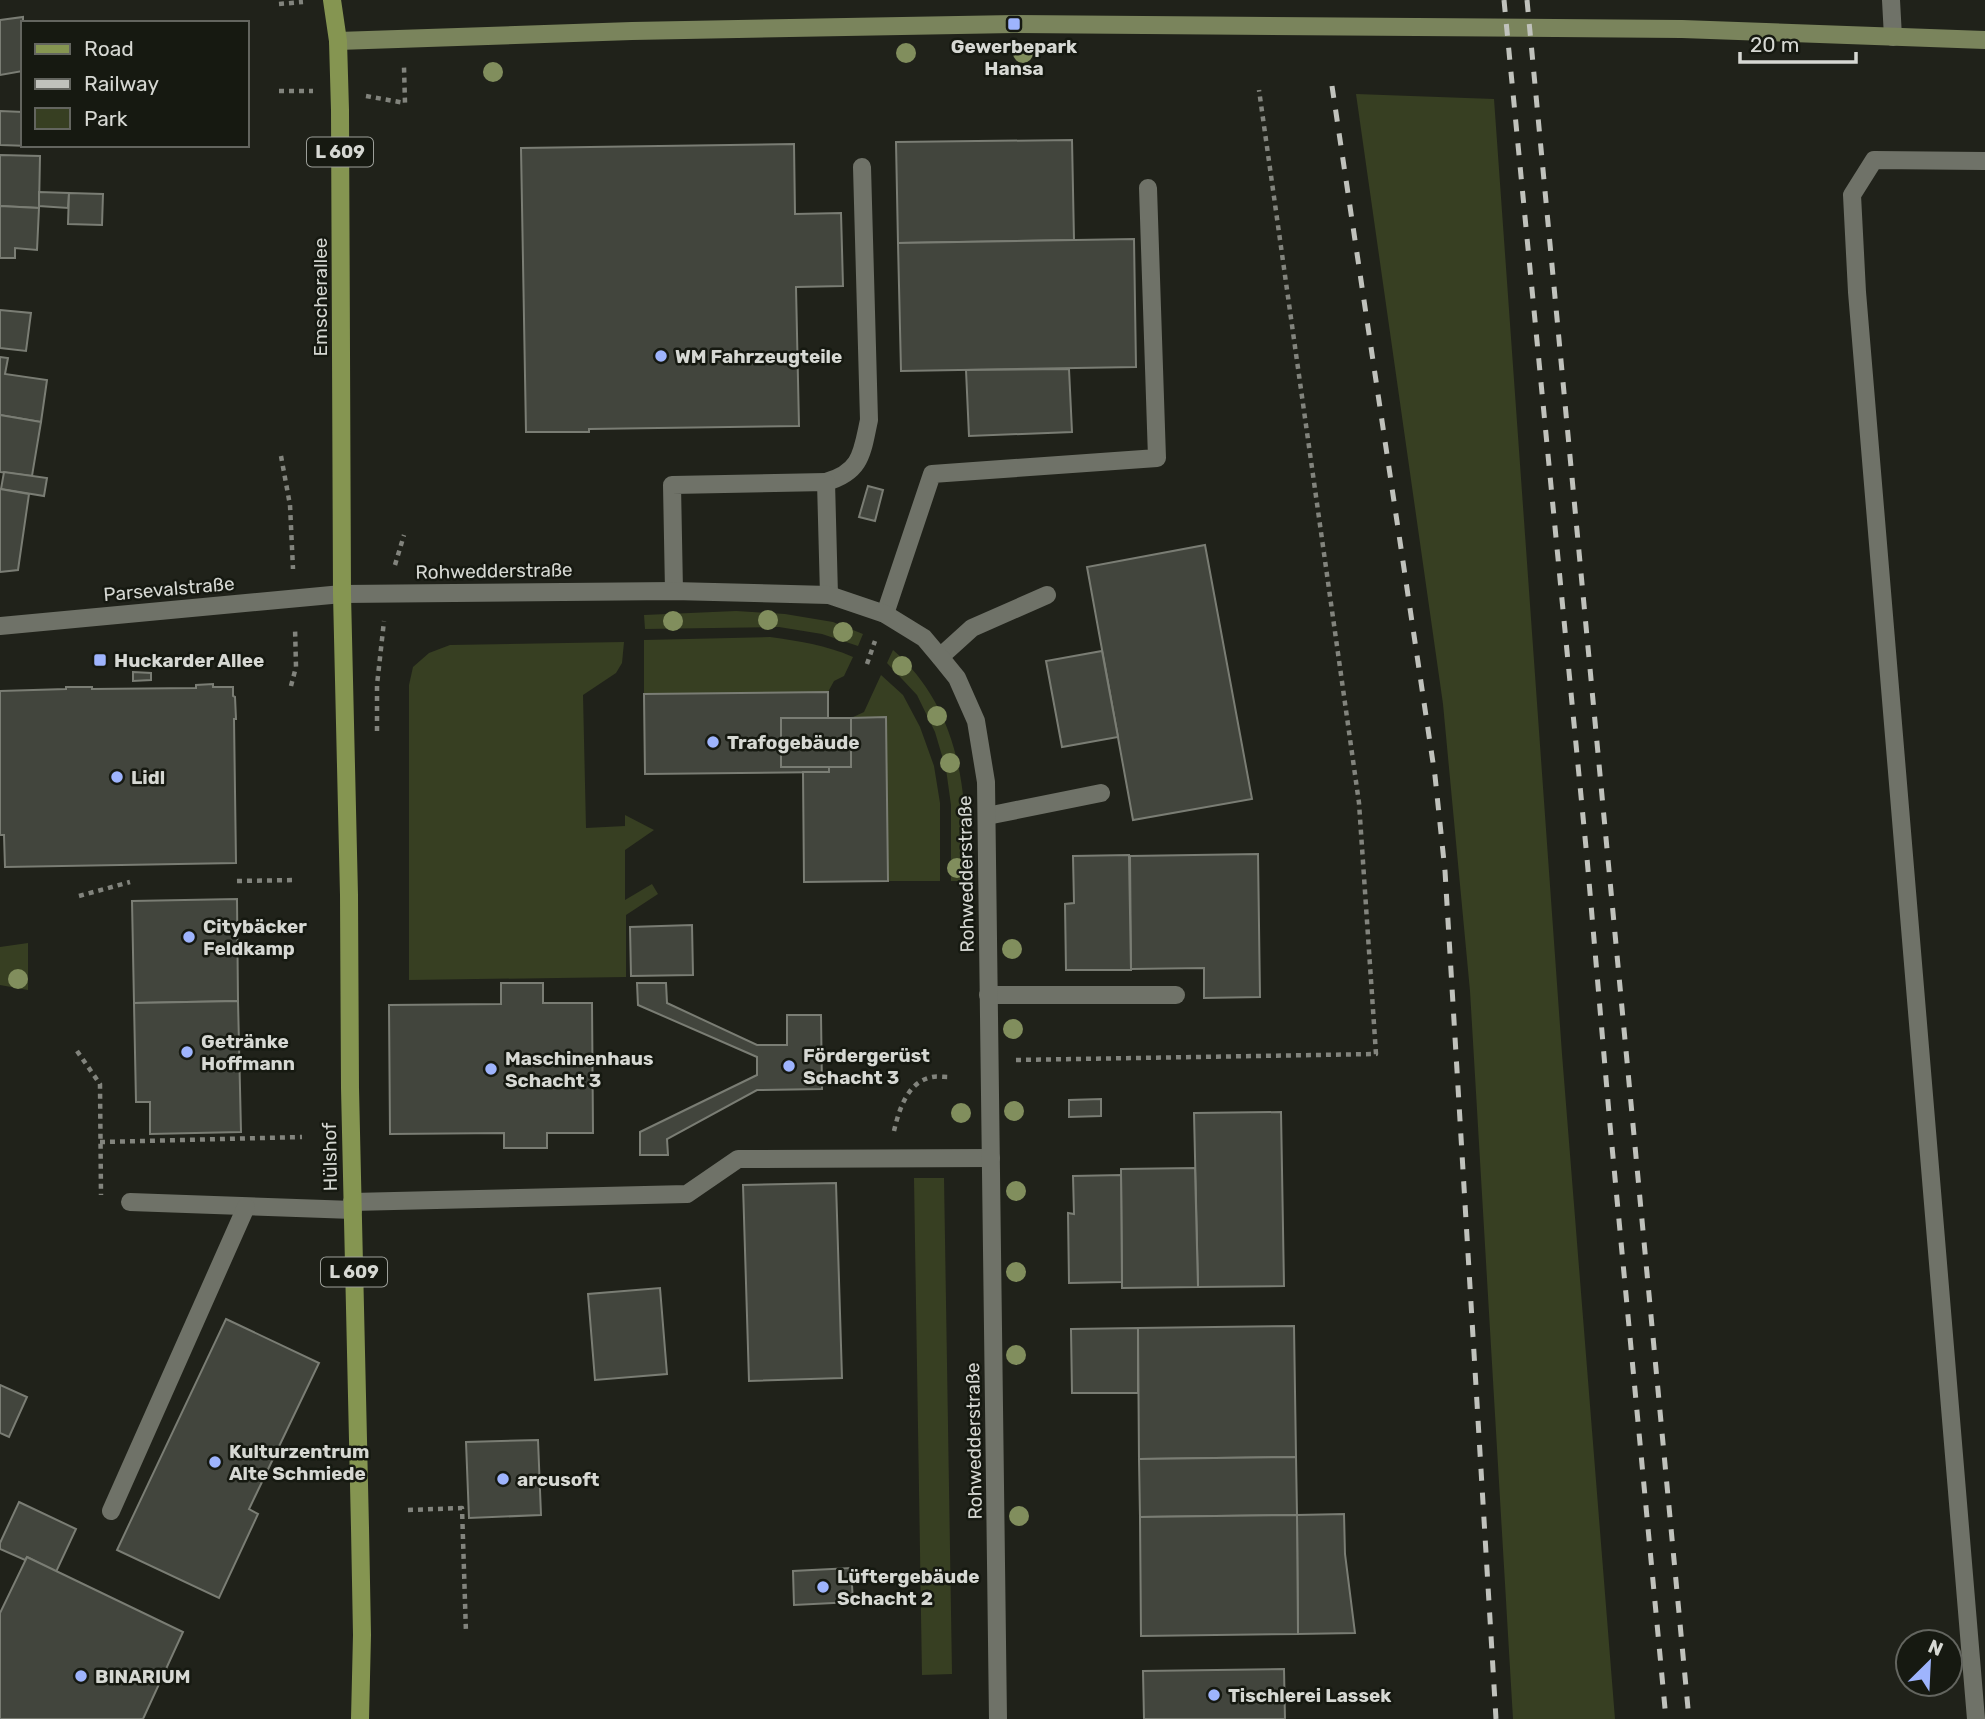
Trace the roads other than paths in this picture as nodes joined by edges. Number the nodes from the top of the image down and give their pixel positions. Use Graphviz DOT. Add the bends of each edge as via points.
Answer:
graph roads {
  1 [pos="332,0"];
  2 [pos="1891,0"];
  3 [pos="1893,37"];
  4 [pos="1985,40"];
  5 [pos="338,41"];
  6 [pos="1985,161"];
  7 [pos="862,167"];
  8 [pos="1148,188"];
  9 [pos="826,482"];
  10 [pos="674,591"];
  11 [pos="342,594"];
  12 [pos="829,595"];
  13 [pos="1047,595"];
  14 [pos="885,614"];
  15 [pos="0,626"];
  16 [pos="940,657"];
  17 [pos="1101,793"];
  18 [pos="987,816"];
  19 [pos="988,995"];
  20 [pos="1176,995"];
  21 [pos="991,1157"];
  22 [pos="130,1202"];
  23 [pos="353,1206"];
  24 [pos="246,1208"];
  25 [pos="111,1511"];
  26 [pos="360,1719"];
  27 [pos="998,1719"];
  28 [pos="1976,1719"];
  1 -- 5 [label="main road, Emscherallee / L 609"];
  2 -- 3 [label="street"];
  3 -- 4 [label="main road"];
  3 -- 5 [label="main road" via="1682,29 1014,24"];
  5 -- 11 [label="main road, Emscherallee / L 609"];
  6 -- 28 [label="street" via="1874,160 1852,195"];
  7 -- 9 [label="street" via="869,420 862,455 853,469"];
  8 -- 14 [label="street" via="1157,458 932,474"];
  9 -- 10 [label="street" via="671,485"];
  9 -- 12 [label="street"];
  10 -- 11 [label="street, Rohwedderstraße"];
  10 -- 12 [label="street, Rohwedderstraße"];
  11 -- 15 [label="street, Parsevalstraße"];
  11 -- 23 [label="main road, Hülshof / L 609"];
  12 -- 14 [label="street, Rohwedderstraße"];
  13 -- 16 [label="street" via="972,628"];
  14 -- 16 [label="street, Rohwedderstraße" via="924,638"];
  16 -- 18 [label="street, Rohwedderstraße" via="957,678 976,721"];
  17 -- 18 [label="street"];
  18 -- 19 [label="street, Rohwedderstraße"];
  19 -- 20 [label="street"];
  19 -- 21 [label="street, Rohwedderstraße"];
  21 -- 23 [label="street" via="738,1159 687,1194"];
  21 -- 27 [label="street, Rohwedderstraße"];
  22 -- 24 [label="street"];
  23 -- 24 [label="street"];
  23 -- 26 [label="main road, Hülshof / L 609"];
  24 -- 25 [label="street"];
}
